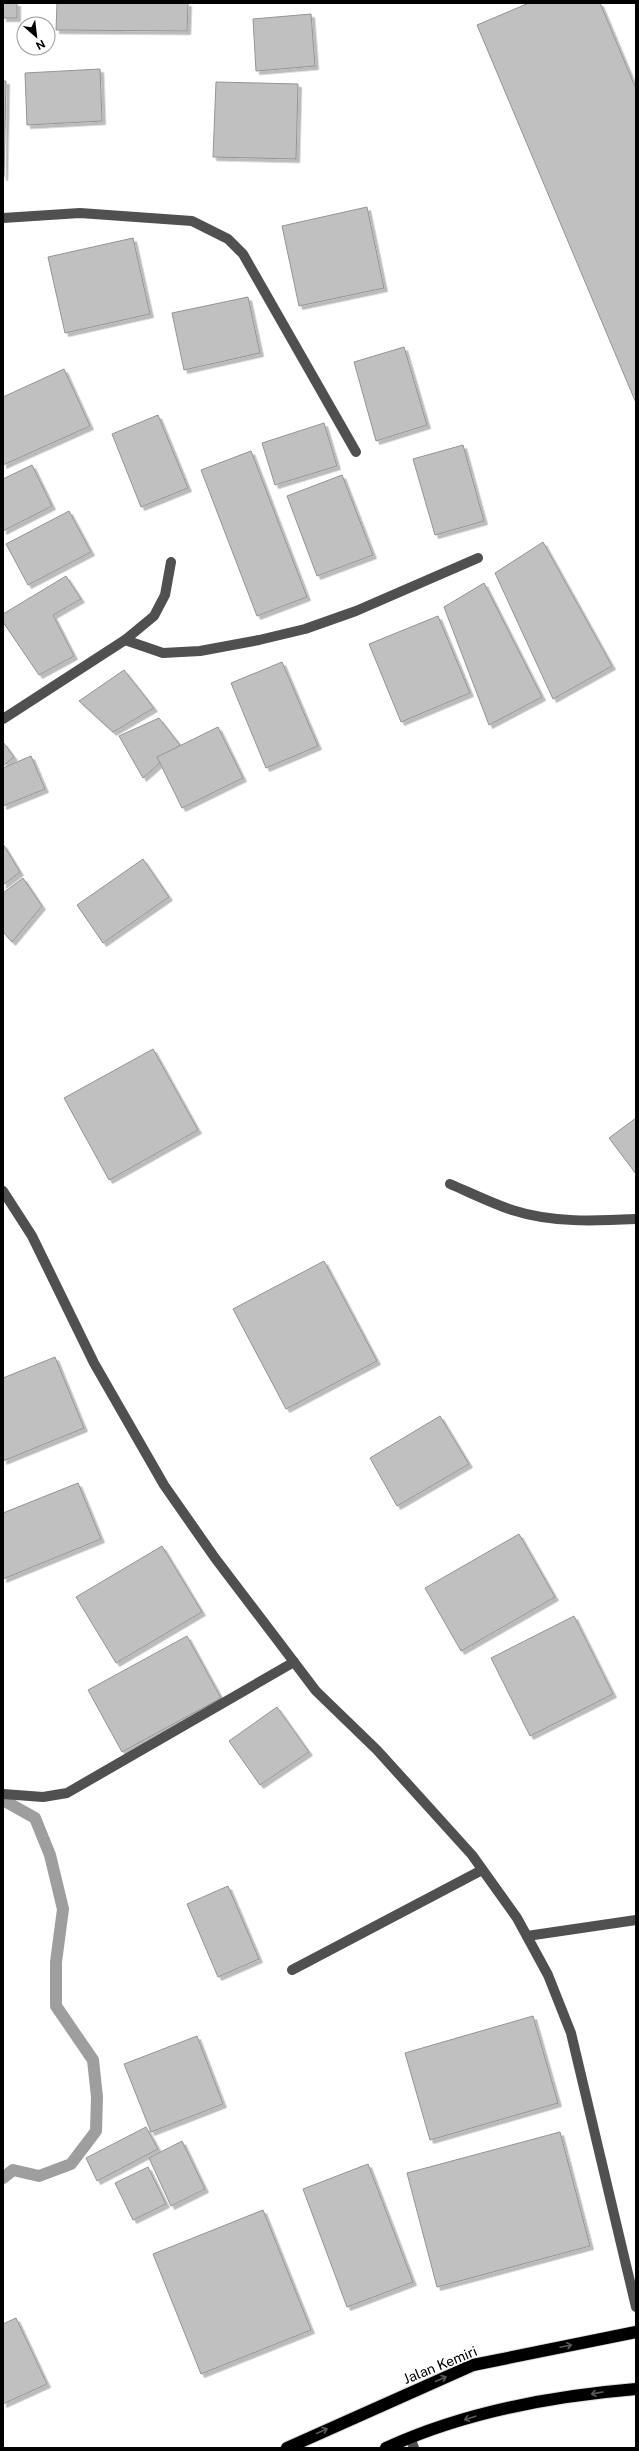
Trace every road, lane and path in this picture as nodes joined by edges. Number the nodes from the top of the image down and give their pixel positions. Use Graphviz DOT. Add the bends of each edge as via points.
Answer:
graph roads {
  1 [pos="3,218"];
  2 [pos="356,452"];
  3 [pos="478,558"];
  4 [pos="171,562"];
  5 [pos="125,640"];
  6 [pos="3,719"];
  7 [pos="450,1184"];
  8 [pos="3,1191"];
  9 [pos="636,1219"];
  10 [pos="294,1662"];
  11 [pos="3,1794"];
  12 [pos="482,1870"];
  13 [pos="636,1920"];
  14 [pos="527,1936"];
  15 [pos="292,1970"];
  16 [pos="636,2307"];
  17 [pos="636,2332"];
  18 [pos="636,2389"];
  19 [pos="412,2442"];
  20 [pos="287,2448"];
  21 [pos="386,2448"];
  1 -- 2 [label="street" via="80,213 192,221 228,239 243,254"];
  3 -- 5 [label="street" via="356,611 305,629 259,640 200,651 163,653"];
  4 -- 5 [label="street" via="165,595 154,616"];
  5 -- 6 [label="street"];
  7 -- 9 [label="street" via="513,1210 544,1217 590,1222"];
  8 -- 10 [label="street" via="32,1236 94,1363 164,1485 215,1558"];
  10 -- 11 [label="street" via="67,1793 43,1797"];
  10 -- 12 [label="street" via="316,1692 377,1750 472,1855"];
  12 -- 14 [label="street"];
  12 -- 15 [label="street"];
  13 -- 14 [label="street"];
  14 -- 16 [label="street" via="548,1975 571,2033"];
  20 -- 17 [label="highway, Jalan Kemiri, one-way" via="473,2365"];
  18 -- 19 [label="highway, one-way" via="493,2411"];
  19 -- 21 [label="highway"];
}
